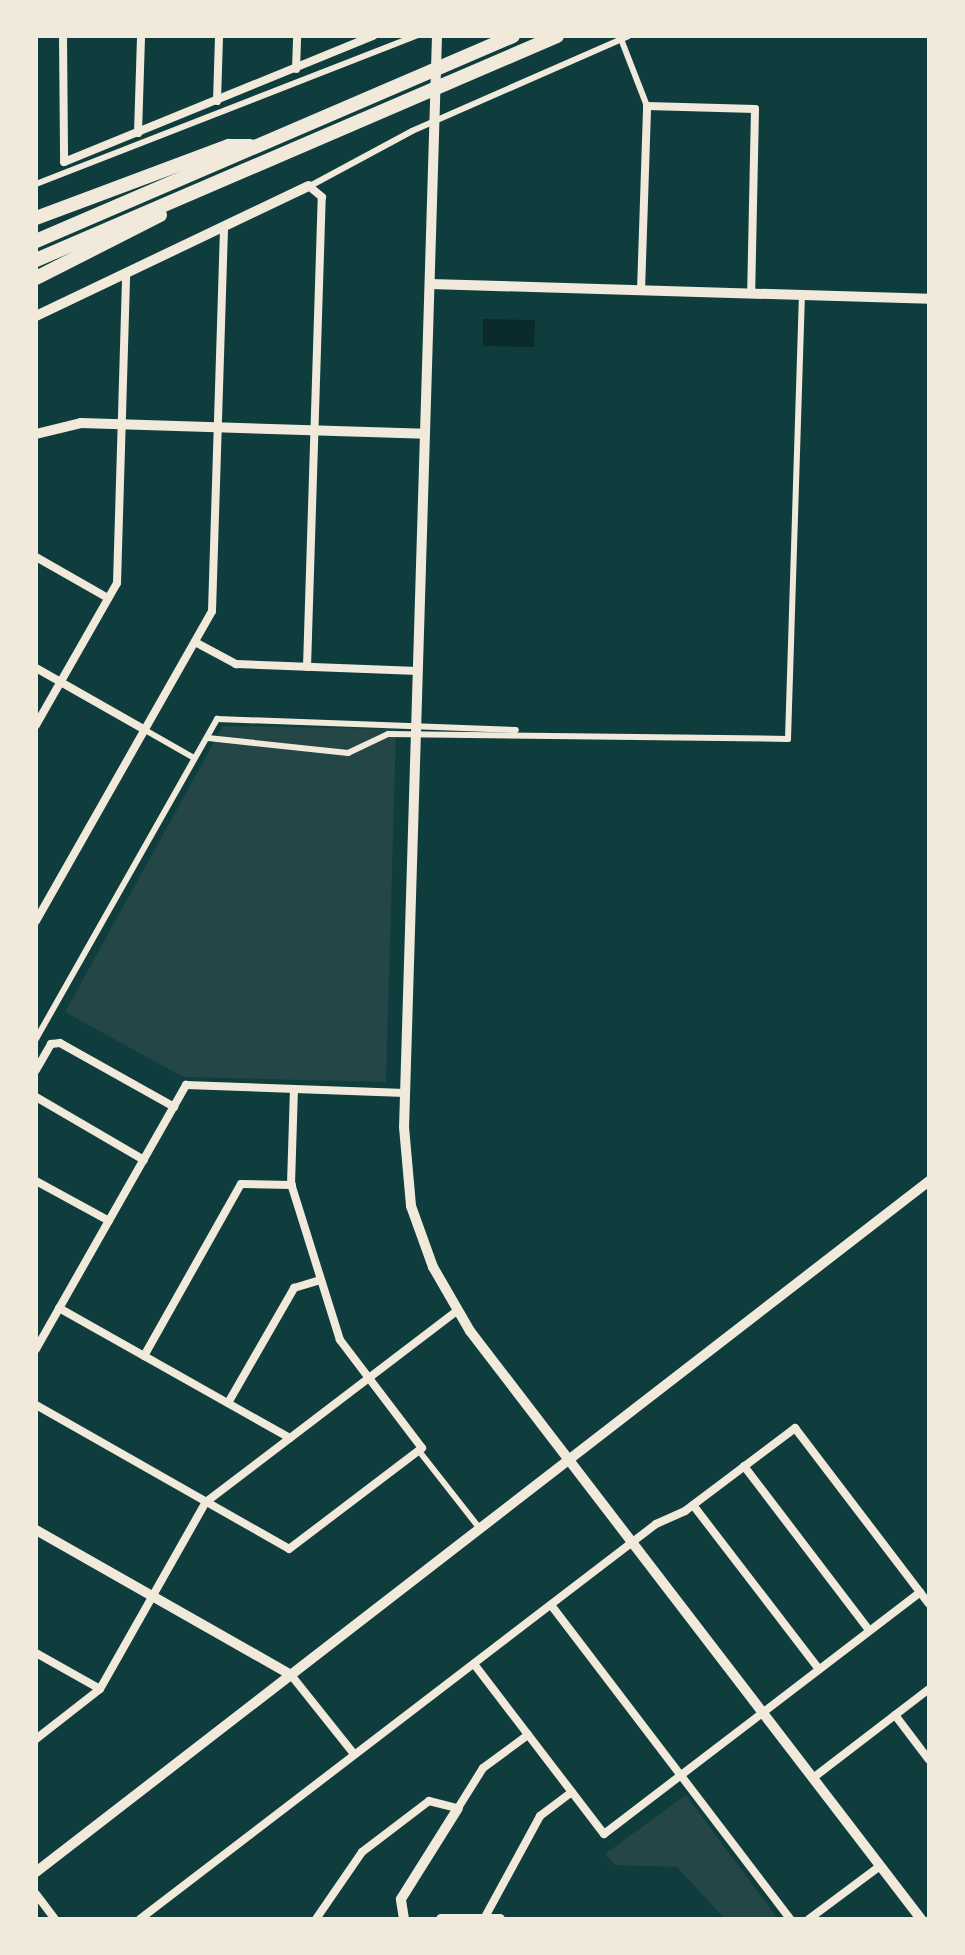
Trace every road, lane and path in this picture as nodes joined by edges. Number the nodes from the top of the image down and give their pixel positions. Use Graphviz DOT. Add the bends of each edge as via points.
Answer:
graph roads {
  1 [pos="63,36"];
  2 [pos="141,36"];
  3 [pos="219,36"];
  4 [pos="297,36"];
  5 [pos="373,36"];
  6 [pos="416,36"];
  7 [pos="437,36"];
  8 [pos="513,36"];
  9 [pos="557,36"];
  10 [pos="624,38"];
  11 [pos="296,69"];
  12 [pos="217,101"];
  13 [pos="647,106"];
  14 [pos="435,120"];
  15 [pos="138,133"];
  16 [pos="256,146"];
  17 [pos="241,171"];
  18 [pos="36,184"];
  19 [pos="309,186"];
  20 [pos="36,218"];
  21 [pos="224,227"];
  22 [pos="36,241"];
  23 [pos="36,260"];
  24 [pos="126,274"];
  25 [pos="36,278"];
  26 [pos="430,284"];
  27 [pos="641,291"];
  28 [pos="751,294"];
  29 [pos="802,296"];
  30 [pos="929,299"];
  31 [pos="36,316"];
  32 [pos="121,425"];
  33 [pos="218,428"];
  34 [pos="315,431"];
  35 [pos="36,434"];
  36 [pos="425,434"];
  37 [pos="36,557"];
  38 [pos="108,598"];
  39 [pos="195,642"];
  40 [pos="307,667"];
  41 [pos="36,668"];
  42 [pos="418,671"];
  43 [pos="60,682"];
  44 [pos="417,722"];
  45 [pos="36,725"];
  46 [pos="145,730"];
  47 [pos="520,731"];
  48 [pos="208,738"];
  49 [pos="194,758"];
  50 [pos="36,921"];
  51 [pos="36,1039"];
  52 [pos="36,1070"];
  53 [pos="294,1089"];
  54 [pos="405,1093"];
  55 [pos="36,1097"];
  56 [pos="174,1107"];
  57 [pos="144,1160"];
  58 [pos="36,1181"];
  59 [pos="929,1181"];
  60 [pos="292,1185"];
  61 [pos="109,1221"];
  62 [pos="321,1280"];
  63 [pos="59,1308"];
  64 [pos="457,1311"];
  65 [pos="36,1349"];
  66 [pos="144,1356"];
  67 [pos="369,1378"];
  68 [pos="228,1403"];
  69 [pos="36,1405"];
  70 [pos="290,1438"];
  71 [pos="419,1451"];
  72 [pos="571,1462"];
  73 [pos="744,1466"];
  74 [pos="206,1502"];
  75 [pos="693,1505"];
  76 [pos="36,1530"];
  77 [pos="482,1531"];
  78 [pos="633,1542"];
  79 [pos="920,1592"];
  80 [pos="153,1596"];
  81 [pos="929,1604"];
  82 [pos="551,1605"];
  83 [pos="869,1630"];
  84 [pos="36,1653"];
  85 [pos="474,1664"];
  86 [pos="819,1669"];
  87 [pos="291,1675"];
  88 [pos="100,1689"];
  89 [pos="929,1689"];
  90 [pos="763,1712"];
  91 [pos="895,1715"];
  92 [pos="528,1735"];
  93 [pos="36,1739"];
  94 [pos="354,1754"];
  95 [pos="929,1760"];
  96 [pos="681,1775"];
  97 [pos="813,1778"];
  98 [pos="572,1792"];
  99 [pos="458,1808"];
  100 [pos="880,1866"];
  101 [pos="36,1872"];
  102 [pos="36,1894"];
  103 [pos="485,1917"];
  104 [pos="55,1919"];
  105 [pos="140,1919"];
  106 [pos="316,1919"];
  107 [pos="404,1919"];
  108 [pos="441,1919"];
  109 [pos="500,1919"];
  110 [pos="790,1919"];
  111 [pos="809,1919"];
  112 [pos="921,1919"];
  1 -- 15 [label="street" via="61,159"];
  2 -- 15 [label="street"];
  3 -- 12 [label="street"];
  4 -- 11 [label="street"];
  5 -- 11 [label="street"];
  6 -- 18 [label="street"];
  7 -- 14 [label="street"];
  8 -- 16 [label="highway"];
  9 -- 17 [label="highway"];
  10 -- 13 [label="street"];
  10 -- 14 [label="street"];
  11 -- 12 [label="street"];
  12 -- 15 [label="street"];
  13 -- 27 [label="street"];
  13 -- 28 [label="street" via="755,109"];
  14 -- 19 [label="street"];
  14 -- 26 [label="street"];
  16 -- 20 [label="highway" via="229,146"];
  16 -- 22 [label="highway"];
  17 -- 23 [label="highway"];
  17 -- 25 [label="highway"];
  19 -- 21 [label="street"];
  19 -- 34 [label="street" via="322,197"];
  21 -- 24 [label="street"];
  21 -- 33 [label="street"];
  24 -- 31 [label="street"];
  24 -- 32 [label="street"];
  26 -- 27 [label="street"];
  26 -- 36 [label="street"];
  27 -- 28 [label="street"];
  28 -- 29 [label="street"];
  29 -- 30 [label="street"];
  29 -- 47 [label="street" via="788,739"];
  32 -- 33 [label="street"];
  32 -- 35 [label="street" via="63,425"];
  32 -- 38 [label="street" via="117,583"];
  33 -- 34 [label="street"];
  33 -- 39 [label="street" via="212,611"];
  34 -- 36 [label="street"];
  34 -- 40 [label="street"];
  36 -- 42 [label="street"];
  37 -- 38 [label="street"];
  38 -- 43 [label="street"];
  39 -- 40 [label="street" via="236,664"];
  39 -- 46 [label="street"];
  40 -- 42 [label="street"];
  41 -- 43 [label="street"];
  42 -- 44 [label="street"];
  43 -- 45 [label="street"];
  43 -- 46 [label="street"];
  44 -- 47 [label="street"];
  44 -- 48 [label="street" via="217,719"];
  44 -- 54 [label="street"];
  46 -- 49 [label="street"];
  46 -- 50 [label="street"];
  47 -- 48 [label="street" via="388,734 367,747 306,751 244,736"];
  48 -- 49 [label="street"];
  49 -- 51 [label="street"];
  52 -- 56 [label="street" via="51,1044 60,1043"];
  53 -- 54 [label="street"];
  53 -- 56 [label="street" via="186,1085"];
  53 -- 60 [label="street"];
  54 -- 64 [label="street" via="411,1206"];
  55 -- 57 [label="street"];
  56 -- 57 [label="street"];
  57 -- 61 [label="street"];
  58 -- 61 [label="street"];
  59 -- 72 [label="street"];
  60 -- 62 [label="street"];
  60 -- 66 [label="street" via="241,1184"];
  61 -- 63 [label="street"];
  62 -- 67 [label="street" via="340,1340"];
  62 -- 68 [label="street" via="294,1288"];
  63 -- 65 [label="street"];
  63 -- 66 [label="street"];
  64 -- 67 [label="street"];
  64 -- 72 [label="street"];
  66 -- 68 [label="street"];
  67 -- 70 [label="street"];
  67 -- 71 [label="street"];
  68 -- 70 [label="street"];
  69 -- 74 [label="street"];
  70 -- 74 [label="street"];
  71 -- 74 [label="street" via="289,1549"];
  71 -- 77 [label="street"];
  72 -- 77 [label="street"];
  72 -- 78 [label="street"];
  73 -- 75 [label="street"];
  73 -- 79 [label="street" via="795,1428"];
  73 -- 83 [label="street"];
  74 -- 80 [label="street"];
  75 -- 78 [label="street"];
  75 -- 86 [label="street"];
  76 -- 80 [label="street"];
  77 -- 87 [label="street"];
  78 -- 82 [label="street"];
  78 -- 90 [label="street"];
  79 -- 81 [label="street"];
  79 -- 83 [label="street"];
  80 -- 87 [label="street"];
  80 -- 88 [label="street"];
  82 -- 85 [label="street"];
  82 -- 96 [label="street"];
  83 -- 86 [label="street"];
  84 -- 88 [label="street"];
  85 -- 92 [label="street"];
  85 -- 94 [label="street"];
  86 -- 90 [label="street"];
  87 -- 94 [label="street"];
  87 -- 101 [label="street"];
  88 -- 93 [label="street"];
  89 -- 91 [label="street"];
  90 -- 96 [label="street"];
  90 -- 97 [label="street"];
  91 -- 95 [label="street"];
  91 -- 97 [label="street"];
  92 -- 98 [label="street"];
  92 -- 99 [label="street" via="483,1768"];
  94 -- 105 [label="street"];
  96 -- 98 [label="street" via="604,1834"];
  96 -- 110 [label="street"];
  97 -- 100 [label="street"];
  98 -- 103 [label="street" via="540,1816"];
  99 -- 106 [label="street" via="429,1801 386,1833 362,1852"];
  99 -- 107 [label="street" via="401,1899"];
  100 -- 111 [label="street"];
  100 -- 112 [label="street"];
  102 -- 104 [label="street"];
  103 -- 108 [label="street"];
  103 -- 109 [label="street"];
}
